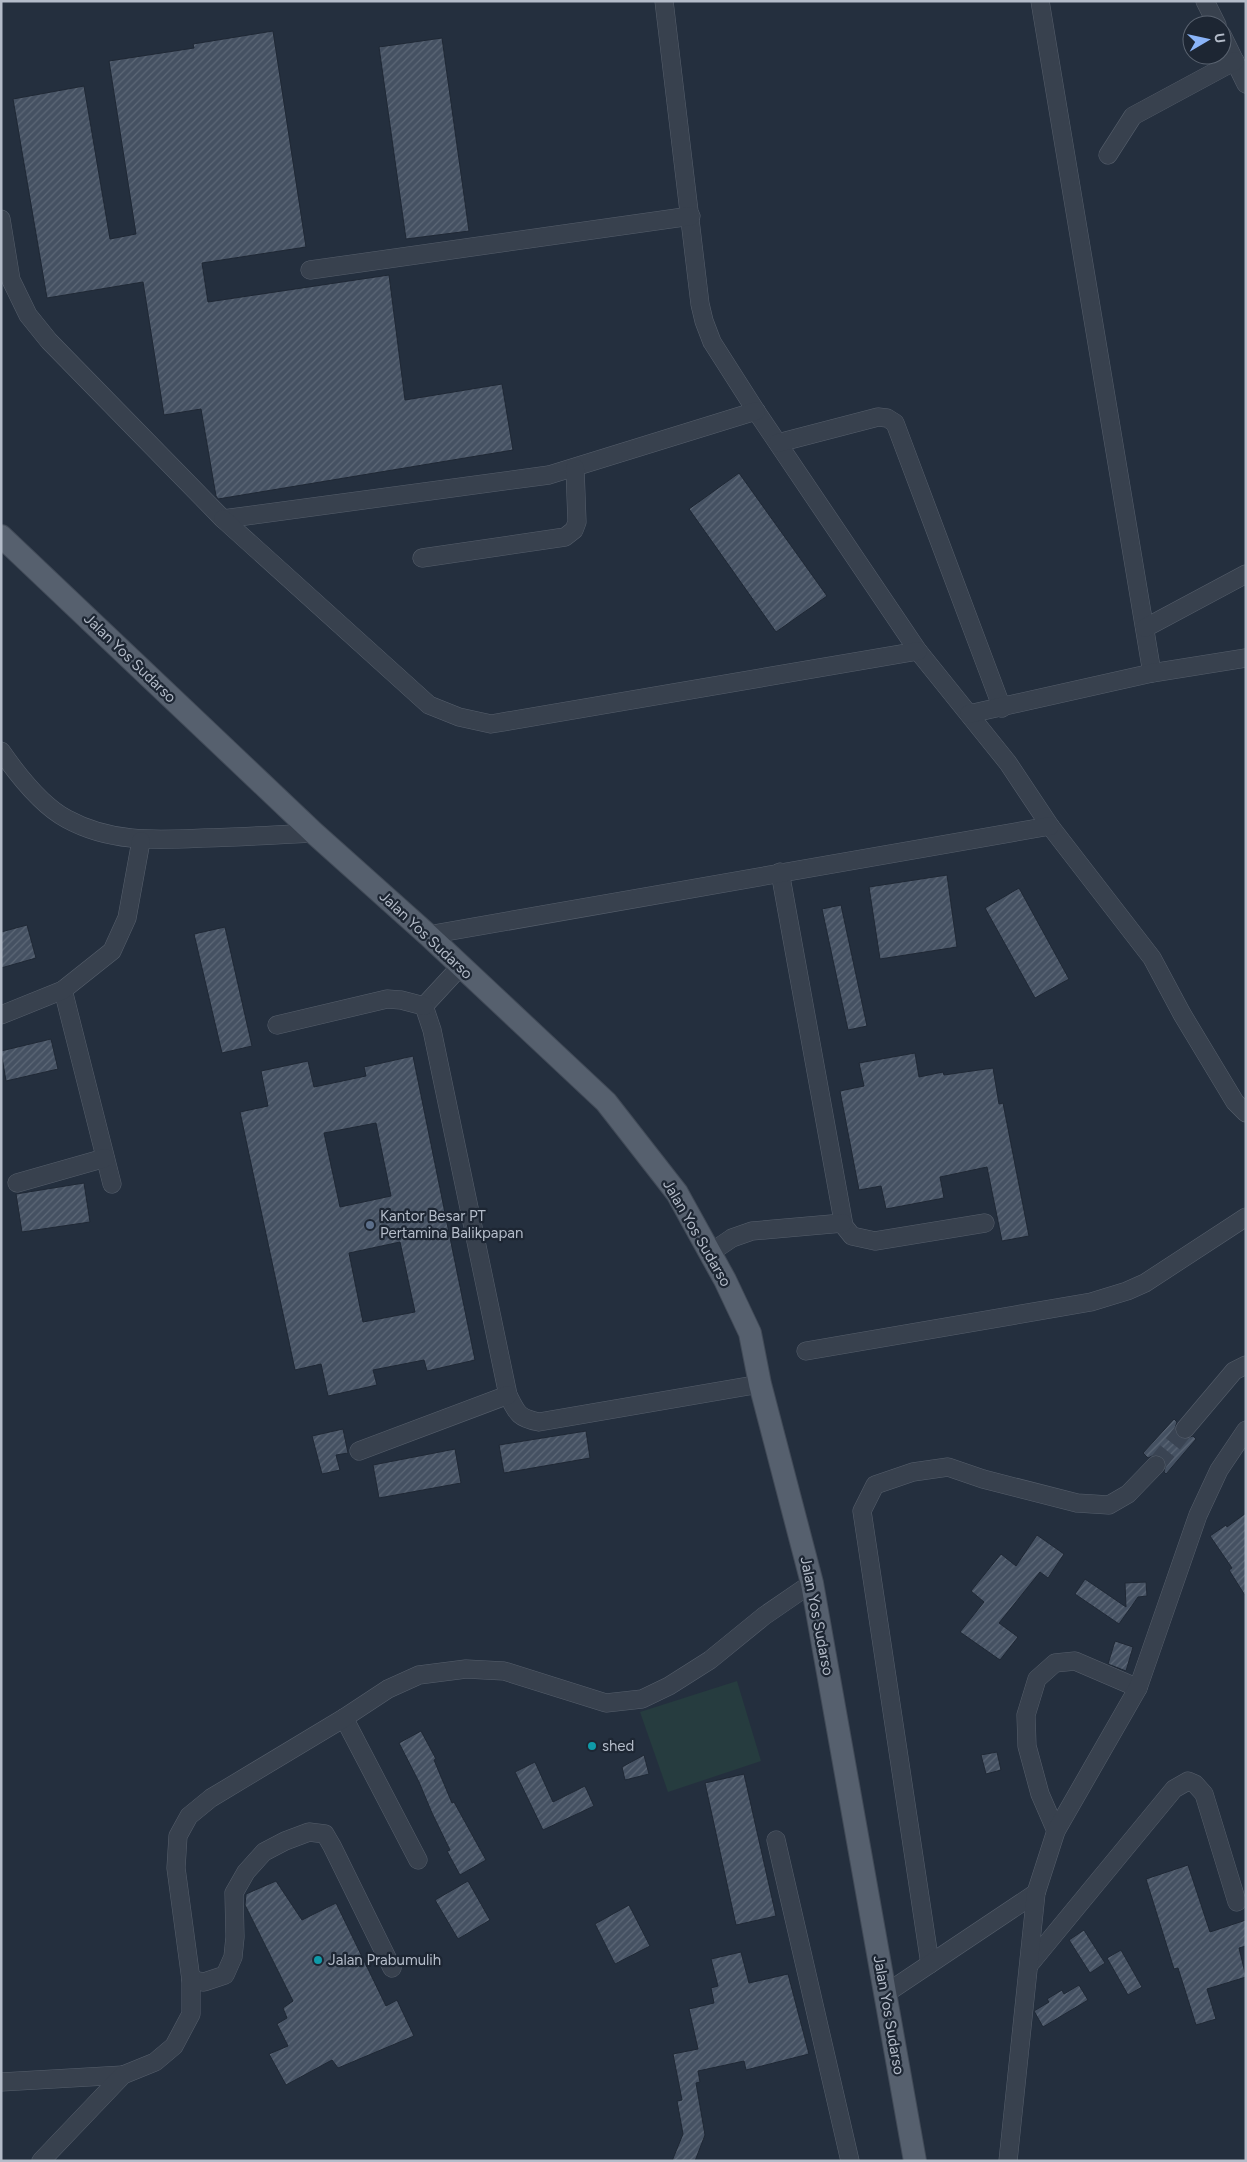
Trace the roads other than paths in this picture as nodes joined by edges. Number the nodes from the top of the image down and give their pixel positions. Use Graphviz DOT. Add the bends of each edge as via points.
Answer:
graph roads {
  1 [pos="664,1"];
  2 [pos="1040,1"];
  3 [pos="1205,1"];
  4 [pos="1212,15"];
  5 [pos="1232,55"];
  6 [pos="1235,61"];
  7 [pos="1246,84"];
  8 [pos="1108,155"];
  9 [pos="691,216"];
  10 [pos="1,219"];
  11 [pos="310,270"];
  12 [pos="756,410"];
  13 [pos="778,443"];
  14 [pos="575,468"];
  15 [pos="222,519"];
  16 [pos="1,536"];
  17 [pos="422,558"];
  18 [pos="1246,574"];
  19 [pos="1145,628"];
  20 [pos="918,651"];
  21 [pos="1246,658"];
  22 [pos="1152,673"];
  23 [pos="1002,708"];
  24 [pos="970,714"];
  25 [pos="1,751"];
  26 [pos="1050,826"];
  27 [pos="314,833"];
  28 [pos="141,840"];
  29 [pos="780,872"];
  30 [pos="428,935"];
  31 [pos="460,967"];
  32 [pos="63,990"];
  33 [pos="424,1006"];
  34 [pos="1,1015"];
  35 [pos="277,1025"];
  36 [pos="1246,1113"];
  37 [pos="105,1158"];
  38 [pos="17,1183"];
  39 [pos="112,1184"];
  40 [pos="1246,1217"];
  41 [pos="843,1223"];
  42 [pos="985,1223"];
  43 [pos="710,1253"];
  44 [pos="806,1351"];
  45 [pos="1246,1365"];
  46 [pos="760,1384"];
  47 [pos="508,1395"];
  48 [pos="1185,1429"];
  49 [pos="1246,1430"];
  50 [pos="359,1451"];
  51 [pos="1156,1465"];
  52 [pos="812,1583"];
  53 [pos="1138,1688"];
  54 [pos="344,1718"];
  55 [pos="1056,1830"];
  56 [pos="776,1840"];
  57 [pos="418,1860"];
  58 [pos="1036,1893"];
  59 [pos="1237,1902"];
  60 [pos="930,1964"];
  61 [pos="1029,1965"];
  62 [pos="392,1968"];
  63 [pos="191,1980"];
  64 [pos="885,1994"];
  65 [pos="123,2075"];
  66 [pos="1,2082"];
  67 [pos="41,2161"];
  68 [pos="850,2161"];
  69 [pos="915,2161"];
  70 [pos="1008,2161"];
  1 -- 9 [label="street"];
  2 -- 19 [label="street"];
  3 -- 4 [label="street"];
  5 -- 6 [label="street"];
  6 -- 7 [label="street"];
  6 -- 8 [label="street" via="1133,116"];
  9 -- 11 [label="street"];
  9 -- 12 [label="street" via="704,321 712,342"];
  10 -- 15 [label="street" via="11,280 28,315 49,341"];
  12 -- 13 [label="street"];
  12 -- 14 [label="street"];
  13 -- 20 [label="street"];
  13 -- 23 [label="street" via="878,418 887,418 895,423"];
  14 -- 15 [label="street" via="549,475"];
  14 -- 17 [label="street" via="577,522 574,530 565,537"];
  15 -- 20 [label="street" via="430,705 459,717 491,724"];
  16 -- 27 [label="main road, Jalan Yos Sudarso"];
  18 -- 19 [label="street"];
  19 -- 22 [label="street"];
  20 -- 24 [label="street"];
  21 -- 22 [label="street"];
  22 -- 23 [label="street"];
  23 -- 24 [label="street"];
  24 -- 26 [label="street"];
  25 -- 28 [label="street" via="40,797 66,819 99,832"];
  26 -- 29 [label="street"];
  26 -- 36 [label="street" via="1152,958 1235,1102"];
  27 -- 28 [label="street"];
  27 -- 30 [label="main road, Jalan Yos Sudarso"];
  28 -- 32 [label="street" via="127,918 112,951"];
  29 -- 30 [label="street"];
  29 -- 41 [label="street"];
  30 -- 31 [label="main road, Jalan Yos Sudarso"];
  31 -- 33 [label="street"];
  31 -- 43 [label="main road, Jalan Yos Sudarso" via="606,1102 677,1193"];
  32 -- 34 [label="street"];
  32 -- 37 [label="street"];
  33 -- 35 [label="street" via="387,999"];
  33 -- 47 [label="street" via="432,1030"];
  37 -- 38 [label="street"];
  37 -- 39 [label="street"];
  40 -- 44 [label="street" via="1145,1284 1128,1291 1091,1302"];
  41 -- 42 [label="street" via="852,1236 875,1241"];
  41 -- 43 [label="street" via="752,1231 732,1238"];
  43 -- 46 [label="main road, Jalan Yos Sudarso" via="750,1333"];
  45 -- 48 [label="street" via="1234,1371"];
  46 -- 47 [label="street" via="539,1422 516,1413"];
  46 -- 52 [label="main road, Jalan Yos Sudarso"];
  47 -- 50 [label="street"];
  49 -- 53 [label="street" via="1219,1470 1198,1514"];
  51 -- 60 [label="street" via="1128,1494 1109,1505 1077,1503 948,1467 913,1472 875,1486 862,1511"];
  52 -- 54 [label="street" via="764,1616 710,1660 642,1700 606,1703 504,1672 466,1669 419,1675 388,1689"];
  52 -- 64 [label="main road, Jalan Yos Sudarso"];
  53 -- 55 [label="street"];
  53 -- 55 [label="street" via="1075,1661 1055,1662 1037,1679 1026,1715 1027,1746 1040,1794"];
  54 -- 57 [label="street"];
  54 -- 63 [label="street" via="211,1798 189,1816 178,1836 176,1868"];
  55 -- 58 [label="street"];
  56 -- 68 [label="street"];
  58 -- 60 [label="street"];
  58 -- 61 [label="street"];
  59 -- 61 [label="street" via="1204,1794 1188,1781 1174,1789"];
  60 -- 64 [label="street"];
  61 -- 70 [label="street"];
  62 -- 63 [label="street" via="325,1834 309,1832 264,1852 246,1872 234,1893 233,1957 224,1974 204,1982"];
  63 -- 65 [label="street" via="191,2014 174,2046 155,2062"];
  64 -- 69 [label="main road, Jalan Yos Sudarso"];
  65 -- 66 [label="street"];
  65 -- 67 [label="street"];
}
